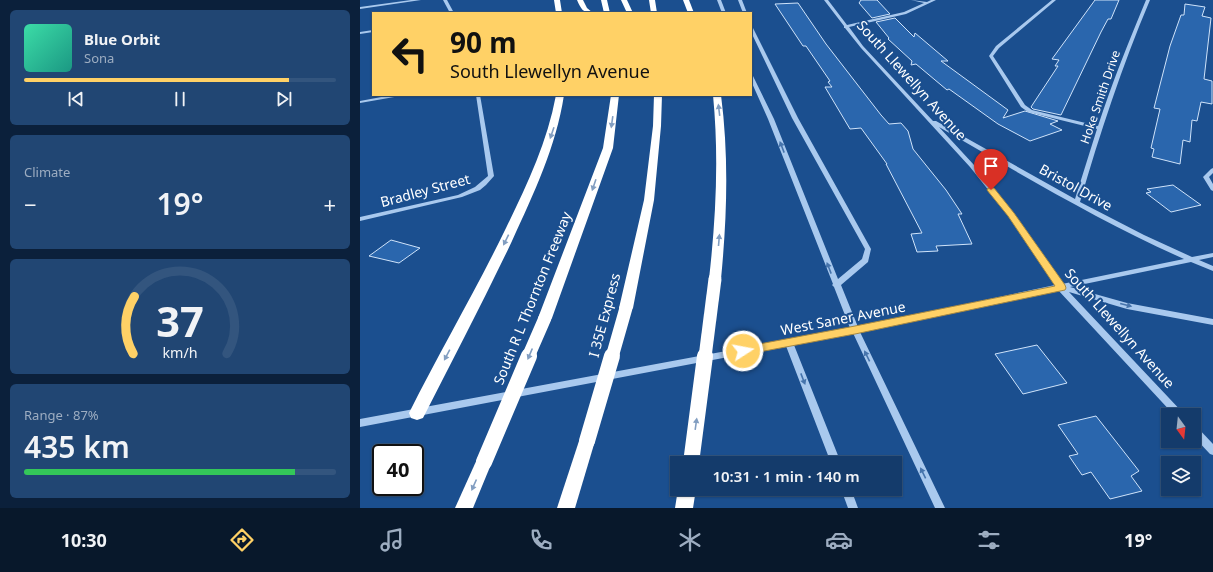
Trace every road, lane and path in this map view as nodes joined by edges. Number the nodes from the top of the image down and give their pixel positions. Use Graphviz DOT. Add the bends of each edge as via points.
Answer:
graph roads {
  1 [pos="419,0"];
  2 [pos="445,0"];
  3 [pos="556,0"];
  4 [pos="580,0"];
  5 [pos="604,0"];
  6 [pos="624,0"];
  7 [pos="652,0"];
  8 [pos="686,0"];
  9 [pos="719,0"];
  10 [pos="740,0"];
  11 [pos="826,0"];
  12 [pos="914,0"];
  13 [pos="934,0"];
  14 [pos="1054,0"];
  15 [pos="1148,0"];
  16 [pos="928,4"];
  17 [pos="360,8"];
  18 [pos="451,12"];
  19 [pos="559,12"];
  20 [pos="588,12"];
  21 [pos="607,12"];
  22 [pos="630,12"];
  23 [pos="654,12"];
  24 [pos="691,12"];
  25 [pos="724,12"];
  26 [pos="745,12"];
  27 [pos="845,27"];
  28 [pos="752,30"];
  29 [pos="372,32"];
  30 [pos="360,34"];
  31 [pos="752,78"];
  32 [pos="394,96"];
  33 [pos="478,96"];
  34 [pos="560,96"];
  35 [pos="615,96"];
  36 [pos="652,96"];
  37 [pos="658,96"];
  38 [pos="717,96"];
  39 [pos="360,102"];
  40 [pos="929,119"];
  41 [pos="657,126"];
  42 [pos="1099,128"];
  43 [pos="1213,170"];
  44 [pos="1213,189"];
  45 [pos="1077,203"];
  46 [pos="360,219"];
  47 [pos="1213,255"];
  48 [pos="1190,260"];
  49 [pos="1213,269"];
  50 [pos="836,285"];
  51 [pos="1061,288"];
  52 [pos="1213,322"];
  53 [pos="855,330"];
  54 [pos="789,342"];
  55 [pos="1173,408"];
  56 [pos="417,413"];
  57 [pos="360,424"];
  58 [pos="1201,438"];
  59 [pos="1213,451"];
  60 [pos="692,456"];
  61 [pos="833,456"];
  62 [pos="686,496"];
  63 [pos="849,496"];
  64 [pos="464,508"];
  65 [pos="566,508"];
  66 [pos="684,508"];
  67 [pos="853,508"];
  68 [pos="940,508"];
  1 -- 17 [label="street"];
  2 -- 18 [label="street"];
  3 -- 19 [label="highway"];
  4 -- 20 [label="highway"];
  5 -- 21 [label="highway"];
  6 -- 22 [label="highway"];
  7 -- 23 [label="highway"];
  8 -- 24 [label="highway"];
  9 -- 25 [label="street"];
  10 -- 26 [label="street"];
  11 -- 27 [label="street, South Llewellyn Avenue"];
  12 -- 16 [label="street"];
  13 -- 16 [label="street"];
  14 -- 42 [label="street" via="997,47 991,56 1023,106 1030,111"];
  15 -- 42 [label="street, Hoke Smith Drive" via="1127,48"];
  16 -- 27 [label="street" via="905,13"];
  27 -- 40 [label="street, South Llewellyn Avenue"];
  28 -- 50 [label="street" via="796,118 868,249 865,260"];
  29 -- 30 [label="street"];
  50 -- 31 [label="street, one-way"];
  32 -- 39 [label="street"];
  33 -- 46 [label="street, Bradley Street" via="491,176 476,191"];
  34 -- 56 [label="highway, one-way" via="554,126 542,163 469,314"];
  35 -- 64 [label="highway, South R L Thornton Freeway, one-way, bridge" via="608,148 566,267"];
  36 -- 41 [label="highway, I 35E Express"];
  37 -- 41 [label="highway, I 35E Express"];
  60 -- 38 [label="highway, one-way, bridge" via="721,216 722,175"];
  40 -- 45 [label="street, Bristol Drive"];
  40 -- 51 [label="street, South Llewellyn Avenue" via="972,166 1011,215"];
  41 -- 65 [label="highway, I 35E Express, bridge" via="649,200 626,308"];
  42 -- 45 [label="street, Hoke Smith Drive"];
  43 -- 44 [label="street" via="1206,177"];
  45 -- 48 [label="street, Bristol Drive"];
  47 -- 48 [label="street, West Saner Avenue"];
  48 -- 49 [label="street, Bristol Drive"];
  48 -- 51 [label="street, West Saner Avenue"];
  50 -- 53 [label="street"];
  51 -- 52 [label="street, one-way" via="1126,306"];
  51 -- 53 [label="street, West Saner Avenue"];
  51 -- 55 [label="street, South Llewellyn Avenue"];
  53 -- 54 [label="street, West Saner Avenue"];
  68 -- 53 [label="street, one-way"];
  54 -- 56 [label="street, West Saner Avenue"];
  54 -- 61 [label="street, one-way"];
  56 -- 57 [label="street, West Saner Avenue"];
  58 -- 59 [label="street"];
  62 -- 66 [label="highway"];
  63 -- 67 [label="street"];
}
